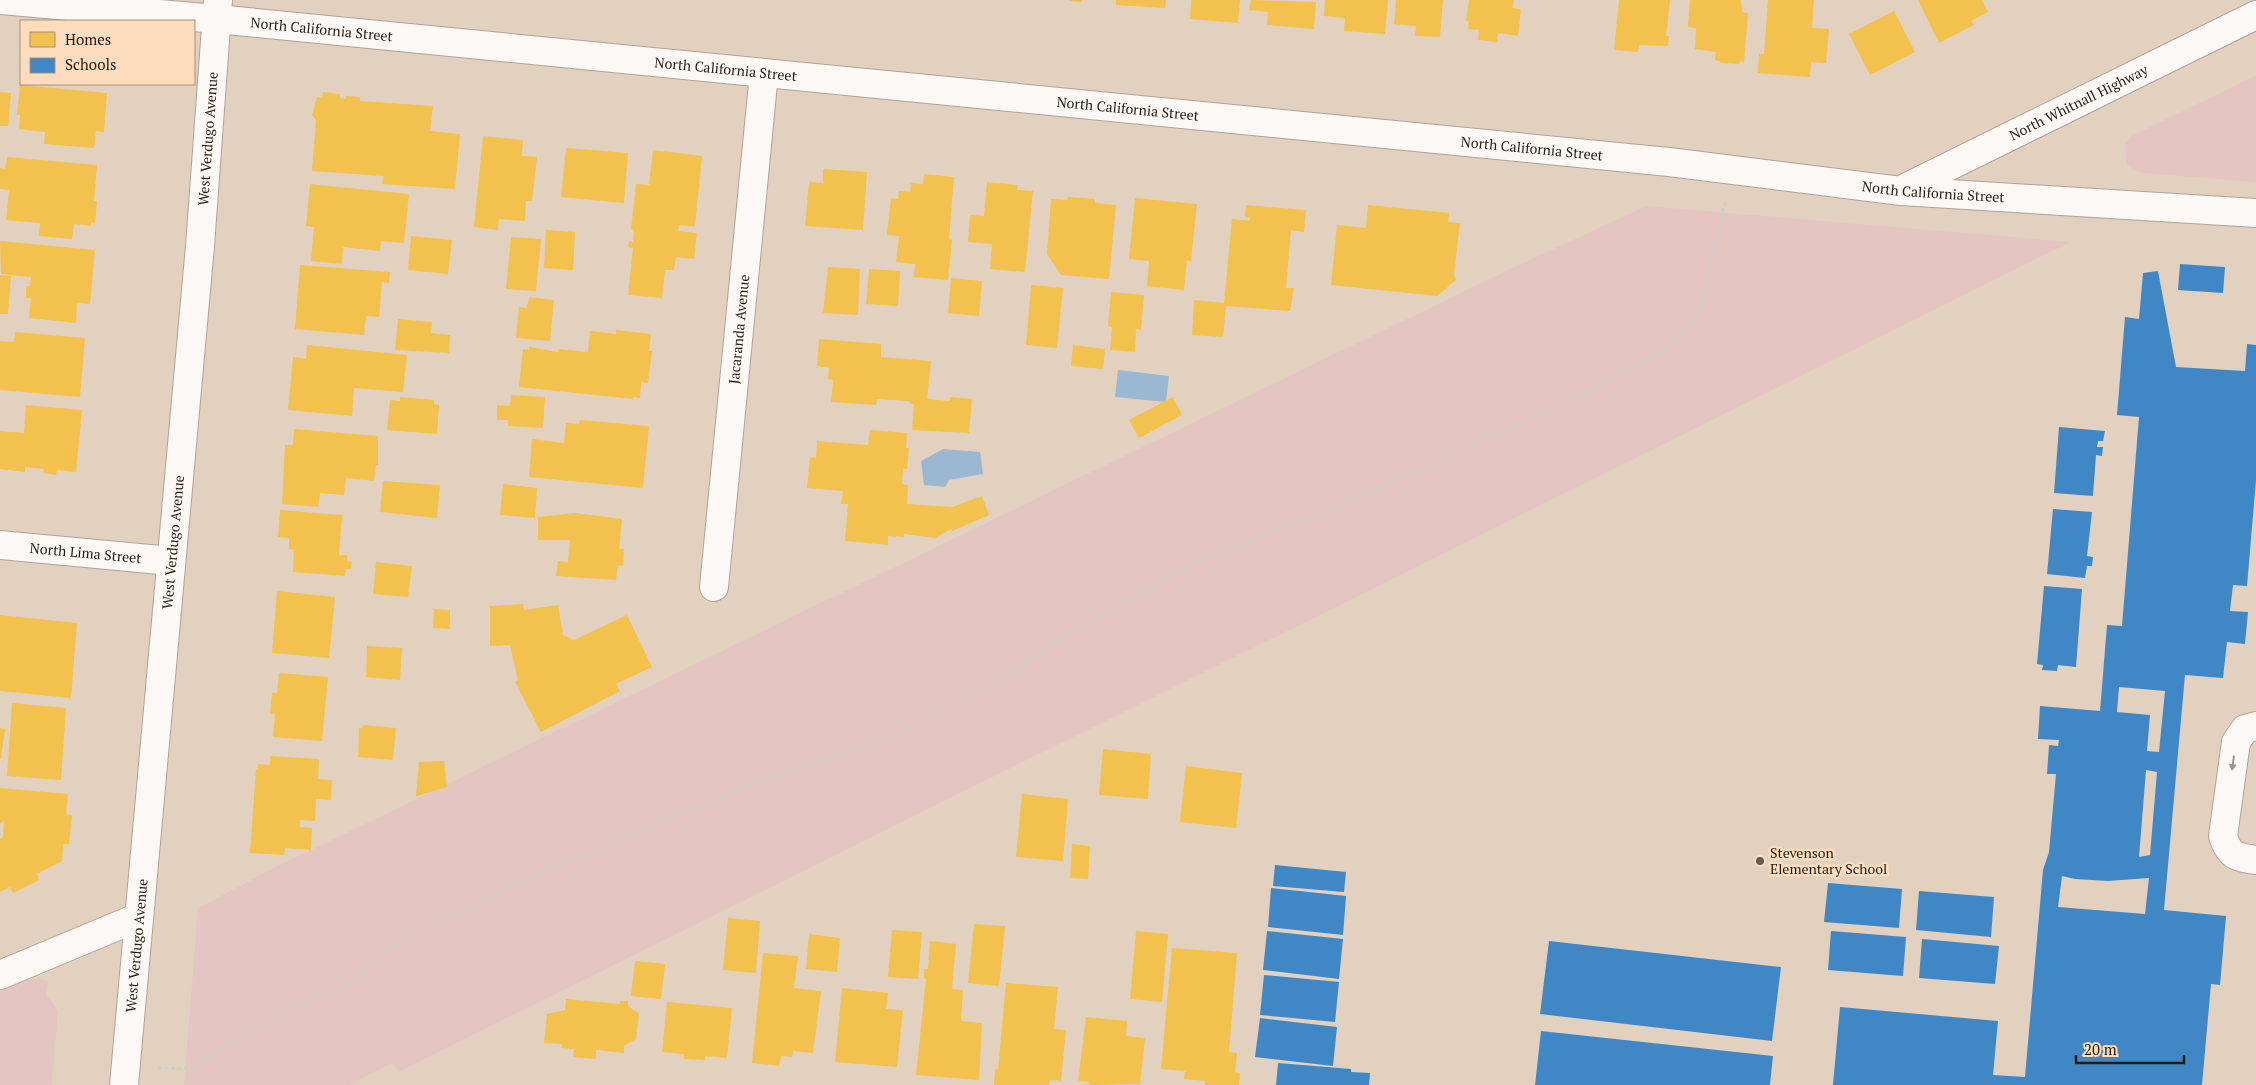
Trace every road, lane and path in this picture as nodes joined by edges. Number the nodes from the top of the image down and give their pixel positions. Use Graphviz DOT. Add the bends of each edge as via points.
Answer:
graph roads {
  1 [pos="1,0"];
  2 [pos="217,9"];
  3 [pos="2256,15"];
  4 [pos="764,73"];
  5 [pos="1732,170"];
  6 [pos="1901,190"];
  7 [pos="2256,213"];
  8 [pos="0,545"];
  9 [pos="171,561"];
  10 [pos="714,587"];
  11 [pos="2256,726"];
  12 [pos="2256,860"];
  13 [pos="139,917"];
  14 [pos="0,975"];
  15 [pos="125,1076"];
  1 -- 2 [label="street, North California Street"];
  2 -- 4 [label="street, North California Street"];
  2 -- 9 [label="street, West Verdugo Avenue" via="200,246"];
  3 -- 6 [label="street, North Whitnall Highway"];
  4 -- 5 [label="street, North California Street"];
  4 -- 10 [label="street, Jacaranda Avenue"];
  5 -- 6 [label="street, North California Street"];
  5 -- 15 [label="path" via="1699,313 1660,353 1579,396 1377,488 1188,566 1084,622 1000,681 885,737 739,788 522,881 404,938 346,984 300,1003 218,1050 193,1069"];
  6 -- 7 [label="street, North California Street"];
  8 -- 9 [label="street, North Lima Street"];
  9 -- 13 [label="street, West Verdugo Avenue"];
  11 -- 12 [label="street, one-way" via="2245,729 2236,742 2223,836 2227,849 2239,858"];
  13 -- 14 [label="street"];
  13 -- 15 [label="street, West Verdugo Avenue"];
}
